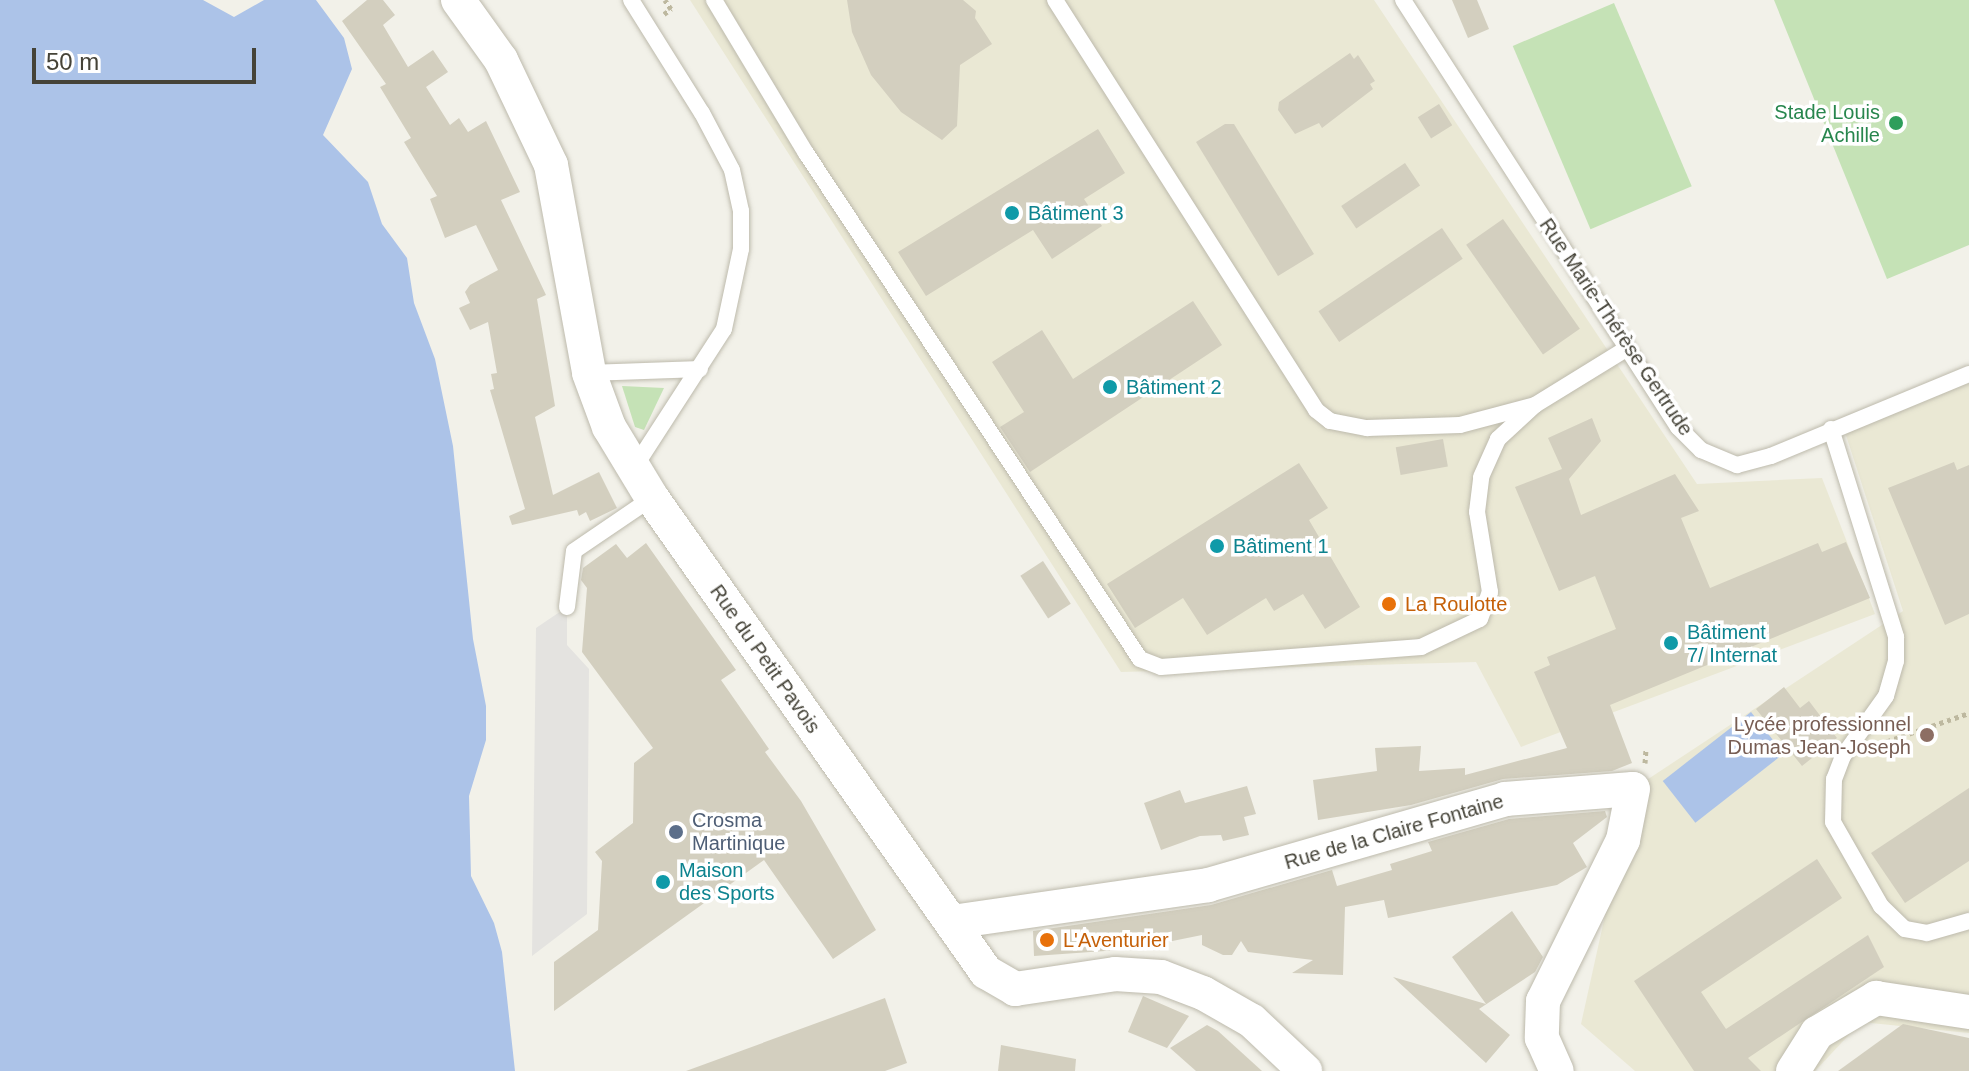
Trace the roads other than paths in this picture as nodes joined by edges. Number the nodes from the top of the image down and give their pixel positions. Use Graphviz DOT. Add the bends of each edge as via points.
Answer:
graph roads {
  1 [pos="458,0"];
  2 [pos="631,0"];
  3 [pos="714,0"];
  4 [pos="1055,0"];
  5 [pos="1403,0"];
  6 [pos="1626,349"];
  7 [pos="700,369"];
  8 [pos="589,373"];
  9 [pos="1969,374"];
  10 [pos="1535,405"];
  11 [pos="1831,429"];
  12 [pos="634,468"];
  13 [pos="652,498"];
  14 [pos="567,607"];
  15 [pos="1969,921"];
  16 [pos="952,922"];
  17 [pos="1969,1012"];
  18 [pos="1305,1071"];
  19 [pos="1557,1071"];
  20 [pos="1793,1071"];
  1 -- 8 [label="street, Rue du Petit Pavois" via="501,60 551,165"];
  2 -- 7 [label="lane" via="732,170 741,211 741,249 724,329"];
  3 -- 10 [label="lane" via="814,166 1140,659 1161,667 1421,647 1480,619 1490,592 1477,512 1481,477 1498,439"];
  4 -- 10 [label="lane" via="1323,416 1367,428 1460,425"];
  5 -- 6 [label="lane, Rue Marie-Thérèse Gertrude"];
  6 -- 10 [label="lane"];
  6 -- 11 [label="lane, Rue Marie-Thérèse Gertrude" via="1678,427 1701,450 1737,465 1804,445"];
  7 -- 8 [label="lane"];
  7 -- 12 [label="lane"];
  8 -- 12 [label="street, Rue du Petit Pavois" via="609,427"];
  9 -- 11 [label="lane, Rue Marie-Thérèse Gertrude"];
  11 -- 15 [label="lane" via="1896,637 1896,661 1886,696 1843,756 1834,779 1833,822 1881,906 1905,929 1927,933"];
  12 -- 13 [label="street, Rue du Petit Pavois"];
  13 -- 14 [label="lane" via="574,551"];
  13 -- 16 [label="street, Rue du Petit Pavois"];
  16 -- 18 [label="street, Rue du Petit Pavois" via="1001,985 1015,989 1115,974 1161,977 1252,1021"];
  16 -- 19 [label="street, Rue de la Claire Fontaine" via="1208,885 1505,799 1633,789 1623,840 1543,1001 1542,1038"];
  17 -- 20 [label="street" via="1876,998 1817,1033"];
}
